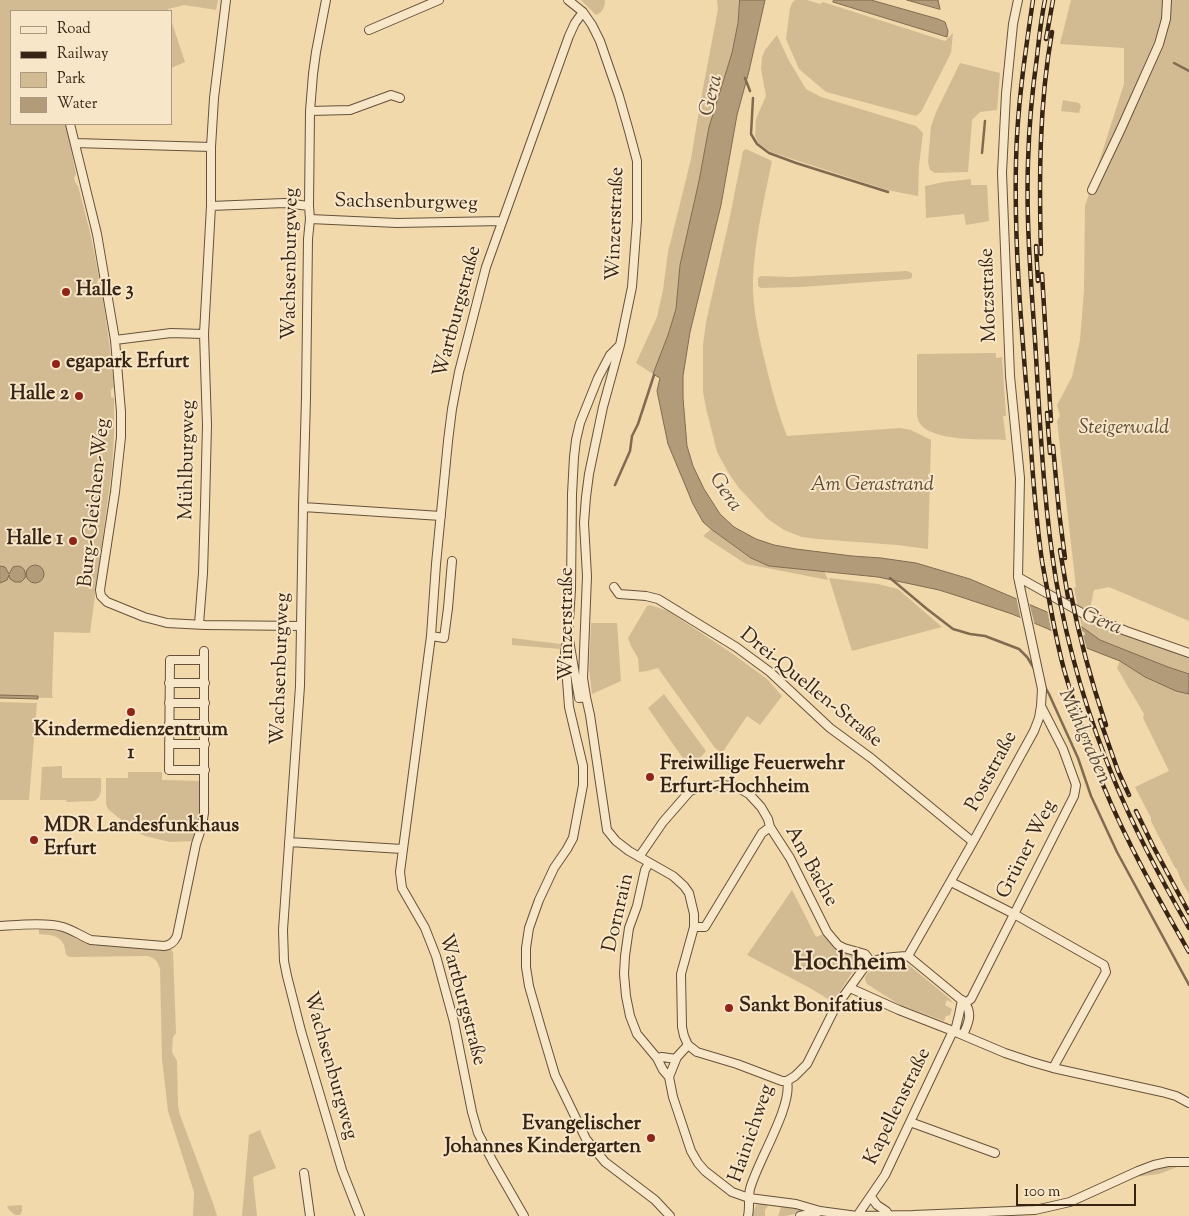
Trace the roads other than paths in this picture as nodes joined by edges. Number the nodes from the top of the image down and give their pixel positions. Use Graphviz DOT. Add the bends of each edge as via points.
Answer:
graph roads {
  1 [pos="226,0"];
  2 [pos="326,0"];
  3 [pos="439,0"];
  4 [pos="568,0"];
  5 [pos="1018,0"];
  6 [pos="1167,0"];
  7 [pos="583,12"];
  8 [pos="369,30"];
  9 [pos="400,98"];
  10 [pos="310,111"];
  11 [pos="70,125"];
  12 [pos="75,143"];
  13 [pos="211,147"];
  14 [pos="1092,190"];
  15 [pos="211,206"];
  16 [pos="309,206"];
  17 [pos="310,219"];
  18 [pos="502,221"];
  19 [pos="204,334"];
  20 [pos="115,340"];
  21 [pos="620,345"];
  22 [pos="303,507"];
  23 [pos="441,516"];
  24 [pos="452,561"];
  25 [pos="1018,577"];
  26 [pos="614,587"];
  27 [pos="1021,589"];
  28 [pos="198,624"];
  29 [pos="301,626"];
  30 [pos="568,635"];
  31 [pos="431,636"];
  32 [pos="1189,653"];
  33 [pos="169,683"];
  34 [pos="204,683"];
  35 [pos="586,697"];
  36 [pos="169,703"];
  37 [pos="205,703"];
  38 [pos="1042,706"];
  39 [pos="169,724"];
  40 [pos="205,724"];
  41 [pos="169,744"];
  42 [pos="205,744"];
  43 [pos="205,770"];
  44 [pos="770,827"];
  45 [pos="288,842"];
  46 [pos="973,842"];
  47 [pos="402,849"];
  48 [pos="639,857"];
  49 [pos="649,863"];
  50 [pos="951,882"];
  51 [pos="1014,914"];
  52 [pos="0,926"];
  53 [pos="694,927"];
  54 [pos="908,956"];
  55 [pos="871,962"];
  56 [pos="850,988"];
  57 [pos="964,1002"];
  58 [pos="954,1031"];
  59 [pos="963,1035"];
  60 [pos="688,1045"];
  61 [pos="657,1058"];
  62 [pos="676,1059"];
  63 [pos="1053,1068"];
  64 [pos="669,1077"];
  65 [pos="787,1081"];
  66 [pos="1189,1103"];
  67 [pos="910,1122"];
  68 [pos="996,1152"];
  69 [pos="1189,1162"];
  70 [pos="304,1173"];
  71 [pos="871,1197"];
  72 [pos="749,1198"];
  73 [pos="820,1211"];
  74 [pos="889,1215"];
  75 [pos="310,1216"];
  76 [pos="360,1216"];
  77 [pos="524,1216"];
  78 [pos="670,1216"];
  79 [pos="748,1216"];
  80 [pos="800,1216"];
  81 [pos="857,1216"];
  1 -- 13 [label="street, Mühlburgweg"];
  2 -- 10 [label="street, Wachsenburgweg"];
  3 -- 8 [label="street"];
  4 -- 7 [label="street, Winzerstraße"];
  5 -- 25 [label="street, Motzstraße" via="1006,94 1002,173 1010,376 1020,478"];
  6 -- 14 [label="street" via="1159,44"];
  7 -- 18 [label="street, Wartburgstraße" via="569,36"];
  7 -- 21 [label="street, Winzerstraße" via="600,41 636,161 636,254"];
  9 -- 10 [label="street" via="391,95 350,110"];
  10 -- 16 [label="street, Wachsenburgweg"];
  11 -- 12 [label="street, Burg-Gleichen-Weg"];
  12 -- 13 [label="street"];
  12 -- 20 [label="street, Burg-Gleichen-Weg" via="97,234"];
  13 -- 15 [label="street, Mühlburgweg"];
  15 -- 16 [label="street, Sachsenburgweg" via="284,203"];
  15 -- 19 [label="street, Mühlburgweg"];
  16 -- 17 [label="street, Wachsenburgweg"];
  17 -- 18 [label="street, Sachsenburgweg" via="397,223"];
  17 -- 22 [label="street, Wachsenburgweg"];
  18 -- 23 [label="street, Wartburgstraße" via="486,268 459,372"];
  19 -- 20 [label="street" via="171,333"];
  19 -- 28 [label="street, Mühlburgweg" via="207,425 203,573"];
  20 -- 28 [label="street, Burg-Gleichen-Weg" via="121,437 101,596 107,602 144,617 167,623"];
  21 -- 30 [label="street, Winzerstraße" via="610,355 598,378 576,440"];
  21 -- 35 [label="street, Winzerstraße" via="601,416 586,497"];
  22 -- 23 [label="street"];
  22 -- 29 [label="street, Wachsenburgweg"];
  23 -- 31 [label="street, Wartburgstraße"];
  24 -- 31 [label="street" via="444,638"];
  25 -- 27 [label="street, Motzstraße"];
  25 -- 32 [label="street" via="1082,613"];
  26 -- 46 [label="street, Drei-Quellen-Straße" via="619,594 658,599 736,647 770,672 830,728"];
  27 -- 38 [label="street, Poststraße" via="1038,664"];
  28 -- 29 [label="street, Burg-Gleichen-Weg"];
  29 -- 45 [label="street, Wachsenburgweg" via="300,686"];
  30 -- 35 [label="street, Winzerstraße" via="579,698"];
  30 -- 78 [label="street, Winzerstraße" via="565,652 569,706 583,766 583,785 573,838 554,868 529,928 526,948 529,986 555,1075 586,1138 605,1162 655,1200"];
  31 -- 47 [label="street, Wartburgstraße"];
  33 -- 34 [label="street"];
  33 -- 34 [label="street" via="170,660 204,656"];
  33 -- 36 [label="street"];
  34 -- 37 [label="street"];
  35 -- 48 [label="street, Winzerstraße" via="607,830 616,841"];
  36 -- 37 [label="street"];
  36 -- 39 [label="street"];
  37 -- 40 [label="street"];
  38 -- 46 [label="street, Poststraße" via="1034,730"];
  38 -- 51 [label="street, Grüner Weg" via="1076,784 1074,796"];
  39 -- 40 [label="street"];
  39 -- 41 [label="street"];
  40 -- 42 [label="street"];
  41 -- 42 [label="street"];
  41 -- 43 [label="street" via="169,770"];
  42 -- 43 [label="street"];
  43 -- 52 [label="street" via="202,826 174,942 164,946 91,940 54,926"];
  44 -- 48 [label="street, Am Bache" via="761,807 749,794 731,786 702,787 690,791"];
  44 -- 53 [label="street" via="762,833 705,926"];
  44 -- 55 [label="street, Am Bache" via="790,858 827,932 838,945 865,954"];
  45 -- 47 [label="street"];
  45 -- 76 [label="street, Wachsenburgweg" via="284,961 333,1140"];
  46 -- 50 [label="street, Poststraße"];
  47 -- 77 [label="street, Wartburgstraße" via="402,888 436,956 478,1133"];
  48 -- 49 [label="street"];
  49 -- 53 [label="street" via="673,876 689,892"];
  49 -- 61 [label="street, Dornrain" via="629,928 624,974 627,1004 637,1034"];
  50 -- 51 [label="street"];
  50 -- 54 [label="street, Poststraße"];
  51 -- 57 [label="street, Grüner Weg" via="971,999"];
  51 -- 63 [label="street" via="1104,965 1106,972"];
  53 -- 60 [label="street" via="681,974 682,1027"];
  54 -- 55 [label="street"];
  54 -- 57 [label="street"];
  55 -- 56 [label="street"];
  56 -- 58 [label="street"];
  56 -- 65 [label="street" via="828,1020 807,1064"];
  57 -- 58 [label="street, Kapellenstraße"];
  57 -- 59 [label="street" via="969,1008 970,1018"];
  58 -- 59 [label="street"];
  58 -- 67 [label="street, Kapellenstraße"];
  59 -- 63 [label="street"];
  60 -- 62 [label="street"];
  60 -- 65 [label="street" via="697,1052"];
  61 -- 62 [label="street"];
  61 -- 64 [label="street, Dornrain"];
  62 -- 64 [label="street"];
  63 -- 66 [label="street" via="1162,1092"];
  64 -- 72 [label="street, Dornrain" via="691,1151 698,1162 704,1171 732,1192"];
  65 -- 72 [label="street, Hainichweg" via="789,1086 781,1114"];
  67 -- 68 [label="street"];
  67 -- 71 [label="street, Kapellenstraße"];
  69 -- 74 [label="street" via="1154,1165 1070,1202 1035,1210"];
  70 -- 75 [label="street"];
  71 -- 74 [label="street, Kapellenstraße"];
  71 -- 81 [label="street, Kapellenstraße"];
  72 -- 73 [label="street, Dornrain" via="796,1204"];
  72 -- 79 [label="street, Hainichweg"];
  73 -- 80 [label="street"];
  73 -- 81 [label="street"];
  74 -- 81 [label="street"];
}
